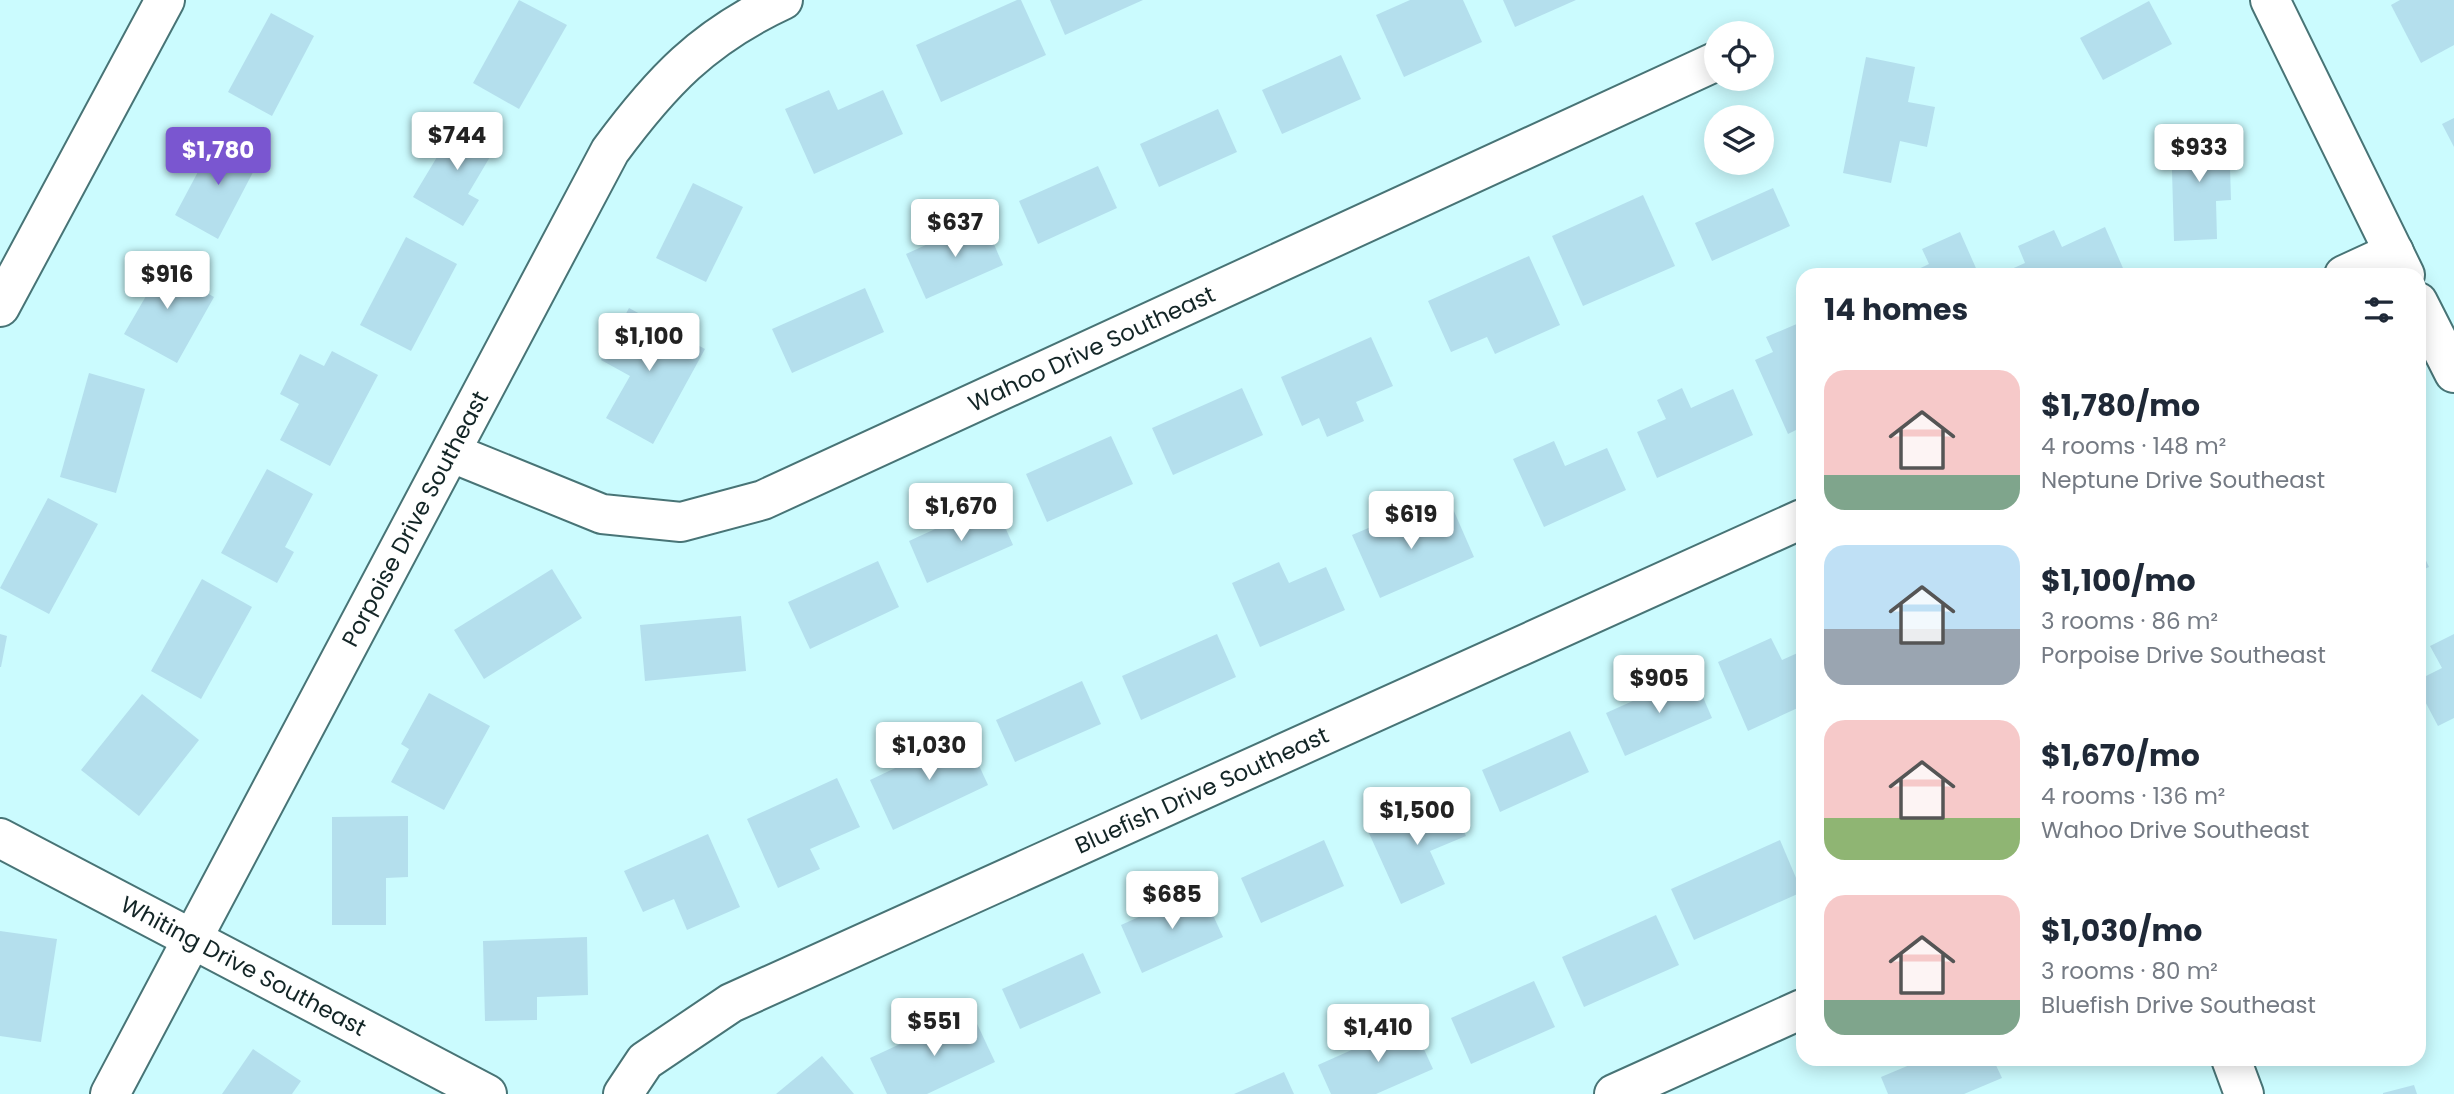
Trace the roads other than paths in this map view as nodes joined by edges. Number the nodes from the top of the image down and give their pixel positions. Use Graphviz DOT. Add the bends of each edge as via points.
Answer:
graph roads {
  1 [pos="164,0"];
  2 [pos="783,0"];
  3 [pos="2270,0"];
  4 [pos="1704,67"];
  5 [pos="2400,263"];
  6 [pos="2377,268"];
  7 [pos="0,307"];
  8 [pos="2426,318"];
  9 [pos="2454,373"];
  10 [pos="452,453"];
  11 [pos="1796,522"];
  12 [pos="0,838"];
  13 [pos="192,941"];
  14 [pos="1796,1012"];
  15 [pos="2234,1066"];
  16 [pos="110,1094"];
  17 [pos="487,1094"];
  18 [pos="623,1094"];
  19 [pos="1614,1094"];
  20 [pos="2244,1094"];
  1 -- 7 [label="street"];
  2 -- 10 [label="street, Porpoise Drive Southeast" via="701,46 653,93 610,150"];
  3 -- 5 [label="street"];
  4 -- 10 [label="street, Wahoo Drive Southeast" via="763,500 681,522 602,514"];
  5 -- 6 [label="street"];
  8 -- 9 [label="street"];
  10 -- 13 [label="street, Porpoise Drive Southeast"];
  11 -- 18 [label="street, Bluefish Drive Southeast" via="731,1003 645,1061"];
  12 -- 13 [label="street, Whiting Drive Southeast"];
  13 -- 16 [label="street, Porpoise Drive Southeast"];
  13 -- 17 [label="street, Whiting Drive Southeast"];
  14 -- 19 [label="street"];
  15 -- 20 [label="street"];
}
